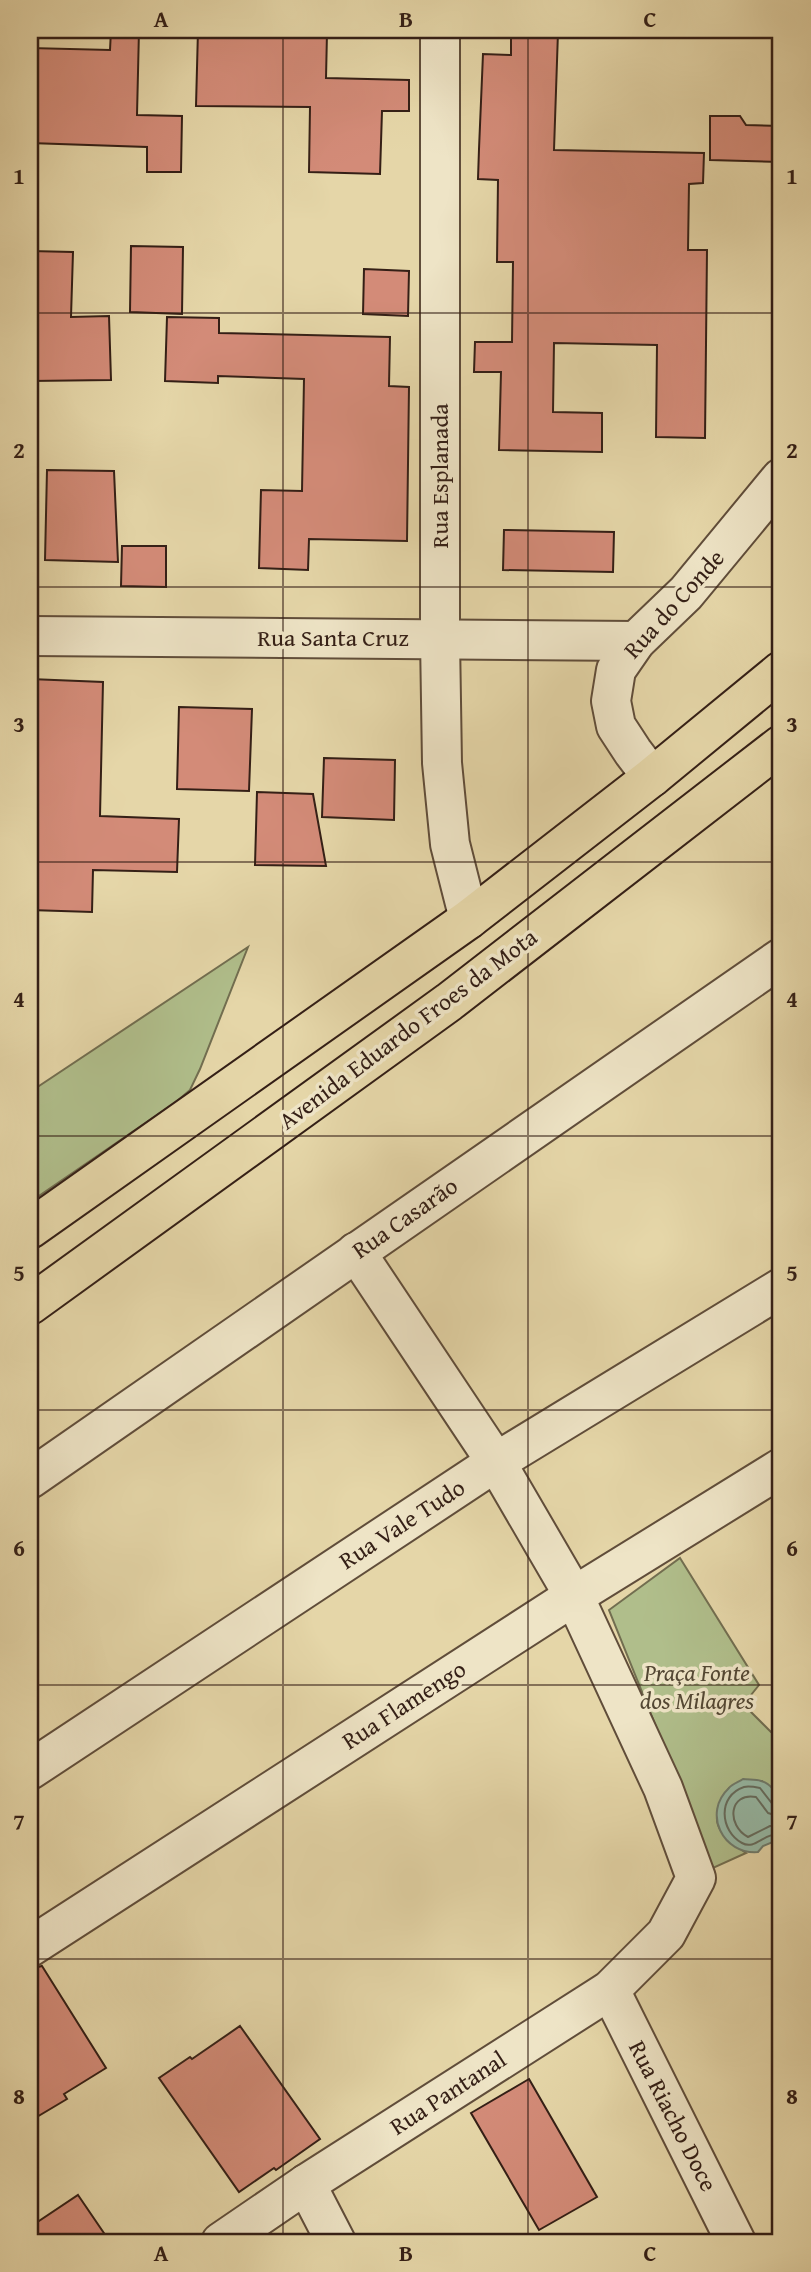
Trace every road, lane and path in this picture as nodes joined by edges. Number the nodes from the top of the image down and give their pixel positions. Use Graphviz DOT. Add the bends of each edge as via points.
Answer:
graph roads {
  1 [pos="440,30"];
  2 [pos="781,478"];
  3 [pos="30,636"];
  4 [pos="440,639"];
  5 [pos="636,641"];
  6 [pos="781,671"];
  7 [pos="781,746"];
  8 [pos="652,777"];
  9 [pos="469,919"];
  10 [pos="781,958"];
  11 [pos="30,1229"];
  12 [pos="356,1252"];
  13 [pos="781,1288"];
  14 [pos="30,1305"];
  15 [pos="496,1462"];
  16 [pos="781,1468"];
  17 [pos="30,1479"];
  18 [pos="574,1596"];
  19 [pos="30,1770"];
  20 [pos="30,1947"];
  21 [pos="610,1990"];
  22 [pos="306,2184"];
  23 [pos="221,2242"];
  24 [pos="336,2242"];
  25 [pos="736,2242"];
  1 -- 4 [label="street, Rua Esplanada"];
  2 -- 5 [label="street, Rua do Conde" via="686,593"];
  3 -- 4 [label="street, Rua Santa Cruz"];
  4 -- 5 [label="street, Rua Santa Cruz"];
  4 -- 9 [label="street, Rua Esplanada" via="442,763 450,844"];
  5 -- 8 [label="street, Rua do Conde" via="616,670 611,701 616,726"];
  6 -- 8 [label="highway, Avenida Eduardo Froes da Mota"];
  7 -- 14 [label="highway, Avenida Eduardo Froes da Mota" via="449,1002"];
  8 -- 9 [label="highway, Avenida Eduardo Froes da Mota"];
  9 -- 11 [label="highway, Avenida Eduardo Froes da Mota"];
  10 -- 12 [label="street, Rua Casarão"];
  12 -- 15 [label="street, Rua Pantanal"];
  12 -- 17 [label="street, Rua Casarão"];
  13 -- 15 [label="street, Rua Vale Tudo"];
  15 -- 18 [label="street, Rua Pantanal"];
  15 -- 19 [label="street, Rua Vale Tudo"];
  16 -- 18 [label="street, Rua Flamengo"];
  18 -- 20 [label="street, Rua Flamengo"];
  18 -- 21 [label="street, Rua Pantanal" via="663,1788 696,1878 666,1934"];
  21 -- 22 [label="street, Rua Pantanal"];
  21 -- 25 [label="street, Rua Riacho Doce"];
  22 -- 23 [label="street, Rua Pantanal"];
  22 -- 24 [label="street"];
}
